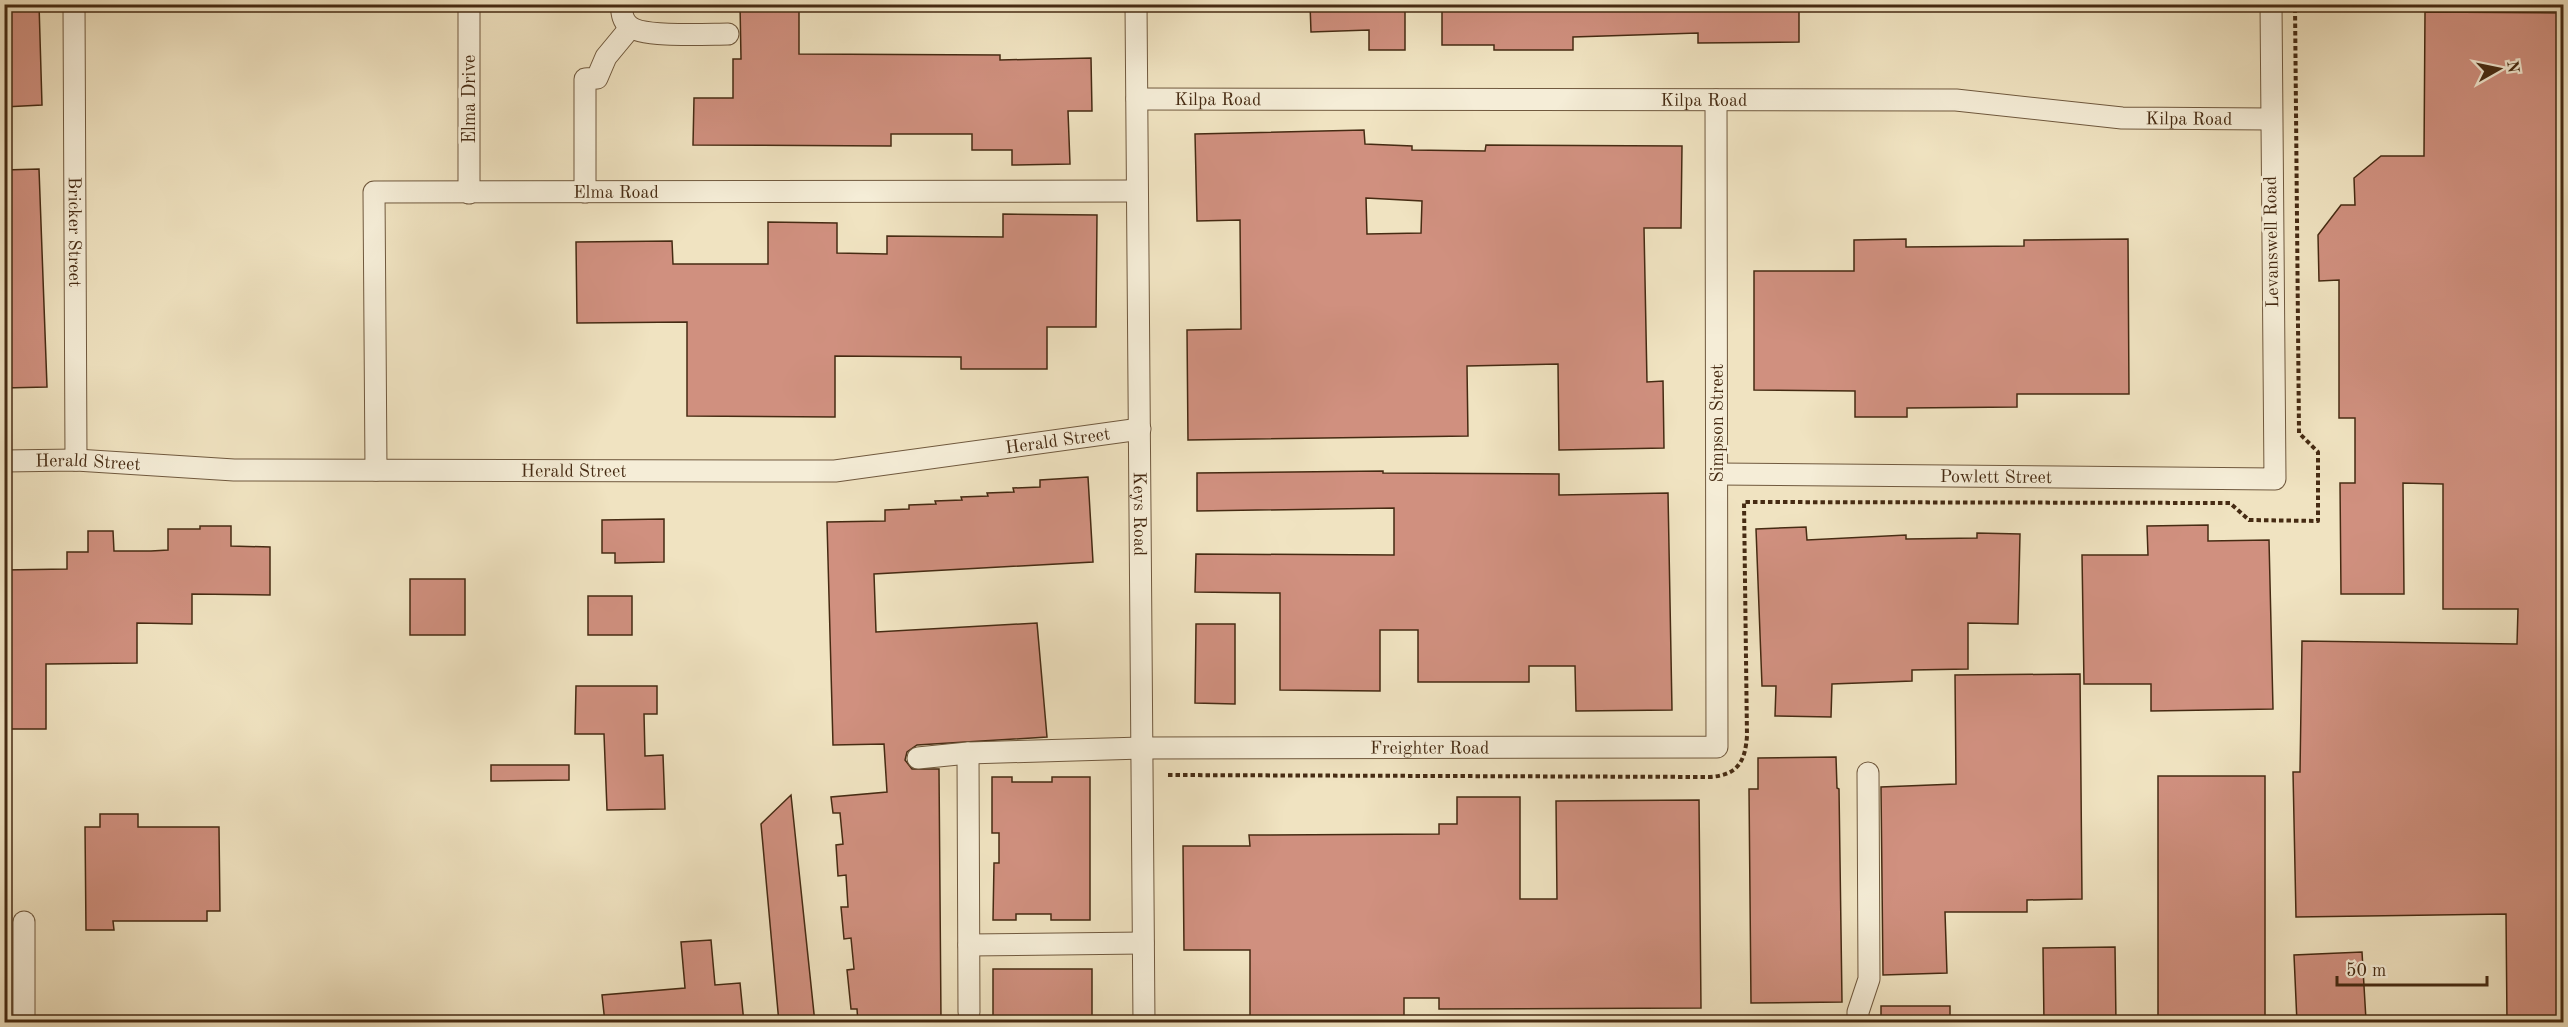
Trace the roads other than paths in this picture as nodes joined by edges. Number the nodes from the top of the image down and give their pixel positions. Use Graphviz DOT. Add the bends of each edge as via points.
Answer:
graph roads {
  1 [pos="74,4"];
  2 [pos="469,4"];
  3 [pos="621,4"];
  4 [pos="1136,4"];
  5 [pos="2271,4"];
  6 [pos="630,28"];
  7 [pos="728,34"];
  8 [pos="1137,99"];
  9 [pos="1716,100"];
  10 [pos="2270,119"];
  11 [pos="1136,191"];
  12 [pos="585,192"];
  13 [pos="469,193"];
  14 [pos="1140,429"];
  15 [pos="76,460"];
  16 [pos="4,461"];
  17 [pos="376,470"];
  18 [pos="1717,474"];
  19 [pos="2275,479"];
  20 [pos="1717,747"];
  21 [pos="1142,748"];
  22 [pos="968,753"];
  23 [pos="918,758"];
  24 [pos="1868,773"];
  25 [pos="24,922"];
  26 [pos="1143,943"];
  27 [pos="969,945"];
  28 [pos="969,1012"];
  29 [pos="24,1023"];
  30 [pos="1144,1023"];
  31 [pos="1858,1023"];
  1 -- 15 [label="street, Bricker Street"];
  2 -- 13 [label="street, Elma Drive"];
  3 -- 6 [label="street" via="623,18"];
  4 -- 8 [label="street, Keys Road"];
  5 -- 10 [label="street, Levanswell Road"];
  6 -- 7 [label="street" via="646,32"];
  6 -- 12 [label="street" via="606,57 597,78 585,79"];
  8 -- 9 [label="street, Kilpa Road"];
  8 -- 11 [label="street, Keys Road"];
  9 -- 10 [label="street, Kilpa Road" via="1956,100 2122,118"];
  9 -- 18 [label="street, Simpson Street"];
  10 -- 19 [label="street, Levanswell Road"];
  11 -- 12 [label="street, Elma Road"];
  11 -- 14 [label="street, Keys Road"];
  12 -- 13 [label="street, Elma Road"];
  13 -- 17 [label="street, Elma Road" via="374,192"];
  14 -- 17 [label="street, Herald Street" via="835,471"];
  14 -- 21 [label="street, Keys Road"];
  15 -- 16 [label="street, Herald Street"];
  15 -- 17 [label="street, Herald Street" via="234,470"];
  18 -- 19 [label="street, Powlett Street"];
  18 -- 20 [label="street, Simpson Street"];
  20 -- 21 [label="street, Freighter Road"];
  21 -- 22 [label="street, Freighter Road"];
  21 -- 26 [label="street, Keys Road"];
  22 -- 23 [label="street, Freighter Road"];
  22 -- 27 [label="street"];
  24 -- 31 [label="street" via="1869,979"];
  25 -- 29 [label="street"];
  26 -- 27 [label="street"];
  26 -- 30 [label="street, Keys Road"];
  27 -- 28 [label="street"];
}
